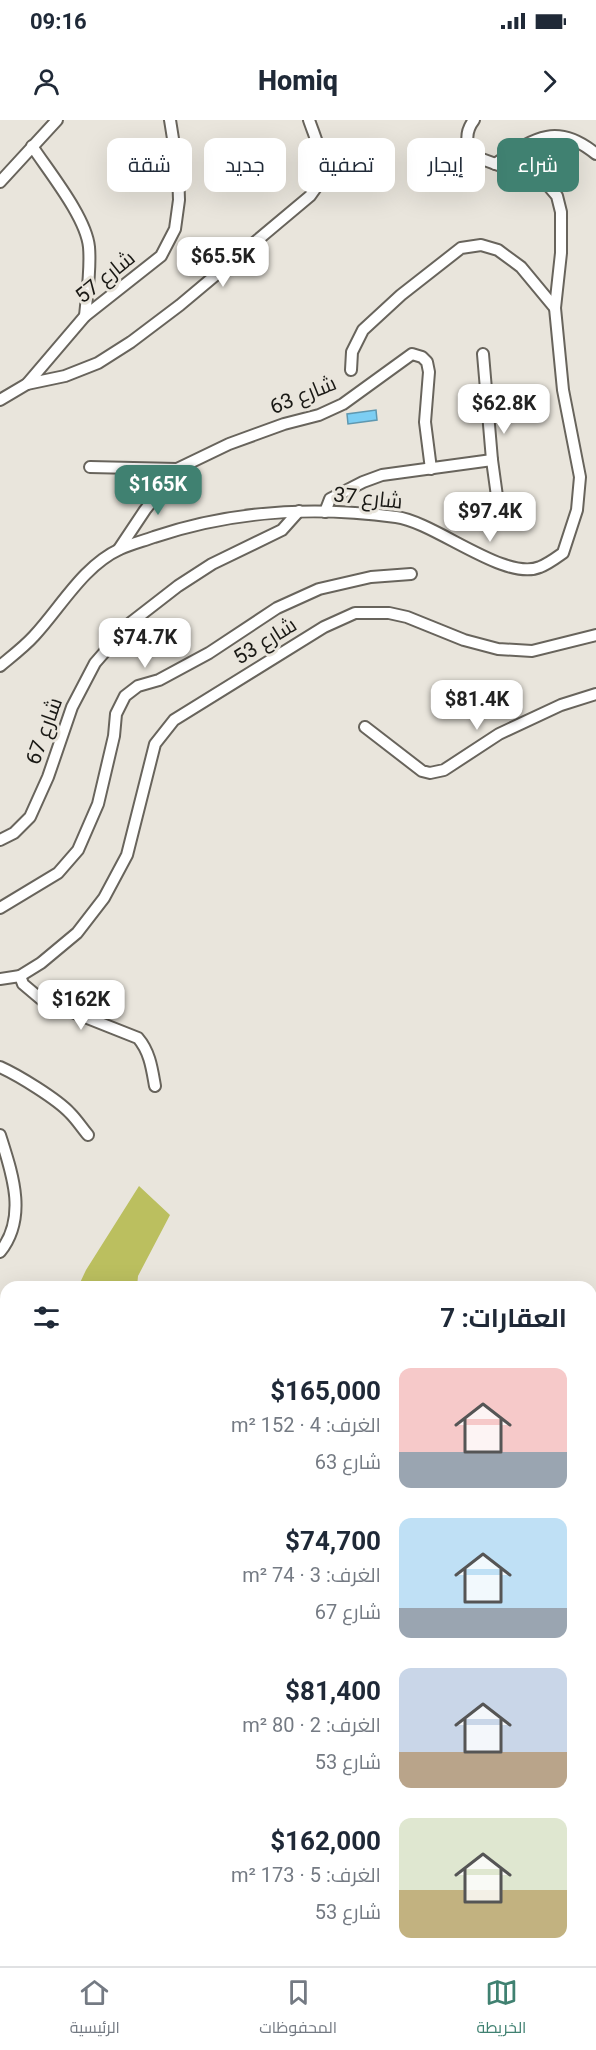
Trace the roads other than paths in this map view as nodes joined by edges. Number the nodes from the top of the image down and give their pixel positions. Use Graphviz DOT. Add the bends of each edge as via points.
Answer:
graph roads {
  1 [pos="57,120"];
  2 [pos="170,120"];
  3 [pos="309,120"];
  4 [pos="474,120"];
  5 [pos="32,146"];
  6 [pos="596,154"];
  7 [pos="495,164"];
  8 [pos="0,182"];
  9 [pos="555,308"];
  10 [pos="85,316"];
  11 [pos="483,354"];
  12 [pos="351,370"];
  13 [pos="27,384"];
  14 [pos="0,400"];
  15 [pos="492,460"];
  16 [pos="90,467"];
  17 [pos="177,469"];
  18 [pos="431,469"];
  19 [pos="299,511"];
  20 [pos="325,512"];
  21 [pos="500,518"];
  22 [pos="119,549"];
  23 [pos="411,574"];
  24 [pos="596,635"];
  25 [pos="0,666"];
  26 [pos="596,694"];
  27 [pos="365,727"];
  28 [pos="0,840"];
  29 [pos="0,908"];
  30 [pos="20,976"];
  31 [pos="0,979"];
  32 [pos="0,1066"];
  33 [pos="155,1086"];
  34 [pos="0,1135"];
  35 [pos="88,1135"];
  36 [pos="0,1252"];
  1 -- 5 [label="street"];
  2 -- 10 [label="street, شارع 57" via="178,170 175,229 160,256"];
  3 -- 13 [label="street" via="323,172 310,196 131,342 65,376"];
  4 -- 7 [label="street, شارع 37" via="467,138 471,152"];
  5 -- 8 [label="street"];
  5 -- 10 [label="street" via="80,219 89,245"];
  6 -- 7 [label="street" via="570,137 556,136 526,143"];
  7 -- 9 [label="street, شارع 37" via="545,182 557,196 561,253"];
  9 -- 12 [label="street" via="521,267 498,250 481,245 460,248 363,330 352,352"];
  9 -- 20 [label="street, شارع 37" via="563,390 580,477 577,510 563,553 538,568 519,568 493,561 400,517"];
  10 -- 13 [label="street, شارع 57"];
  11 -- 15 [label="street"];
  13 -- 14 [label="street, شارع 57"];
  15 -- 18 [label="street"];
  15 -- 21 [label="street"];
  16 -- 17 [label="street"];
  17 -- 18 [label="street, شارع 63" via="229,444 319,415 412,354 427,362 429,372 425,422"];
  17 -- 22 [label="street, شارع 63"];
  18 -- 20 [label="street" via="382,475 363,482 330,500"];
  19 -- 20 [label="street, شارع 37"];
  19 -- 22 [label="street, شارع 37" via="232,517 175,530"];
  19 -- 28 [label="street, شارع 67" via="282,530 212,564 129,624 95,663 81,689 30,817"];
  22 -- 25 [label="street, شارع 37" via="92,568 35,635"];
  23 -- 29 [label="street" via="371,577 319,589 277,608 210,653 159,681 138,686 125,696 116,714 98,804 78,850 58,873"];
  24 -- 30 [label="street, شارع 53" via="532,651 498,649 464,640 389,613 355,613 324,627 174,720 155,744 127,855 104,898 77,933"];
  26 -- 27 [label="street" via="561,705 499,734 460,761 433,773 422,771"];
  30 -- 31 [label="street, شارع 53"];
  30 -- 33 [label="street" via="23,984 42,1000 138,1038 148,1056"];
  32 -- 35 [label="street" via="71,1113"];
  34 -- 36 [label="street" via="17,1213 12,1234"];
}
